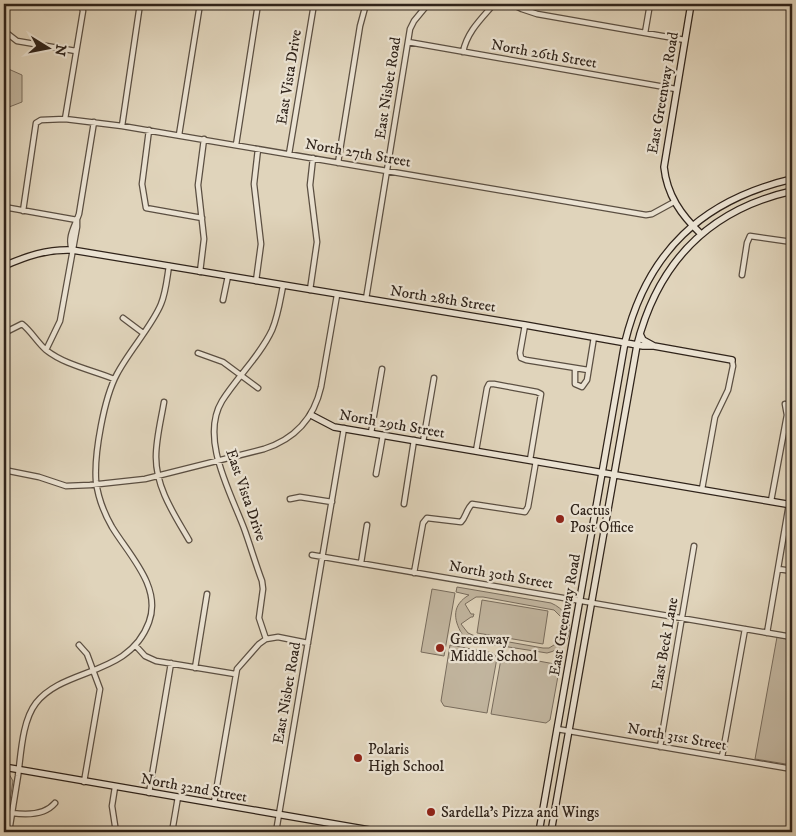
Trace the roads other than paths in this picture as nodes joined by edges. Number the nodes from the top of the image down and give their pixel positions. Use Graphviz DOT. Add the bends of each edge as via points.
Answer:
graph roads {
  1 [pos="81,4"];
  2 [pos="140,4"];
  3 [pos="200,4"];
  4 [pos="258,4"];
  5 [pos="314,4"];
  6 [pos="366,4"];
  7 [pos="428,4"];
  8 [pos="494,4"];
  9 [pos="512,4"];
  10 [pos="650,4"];
  11 [pos="691,4"];
  12 [pos="645,33"];
  13 [pos="8,34"];
  14 [pos="685,40"];
  15 [pos="408,42"];
  16 [pos="76,52"];
  17 [pos="463,52"];
  18 [pos="676,90"];
  19 [pos="65,119"];
  20 [pos="94,122"];
  21 [pos="122,126"];
  22 [pos="149,130"];
  23 [pos="179,135"];
  24 [pos="204,139"];
  25 [pos="236,145"];
  26 [pos="258,149"];
  27 [pos="289,154"];
  28 [pos="313,158"];
  29 [pos="338,163"];
  30 [pos="387,171"];
  31 [pos="792,180"];
  32 [pos="753,191"];
  33 [pos="792,191"];
  34 [pos="756,201"];
  35 [pos="674,202"];
  36 [pos="4,207"];
  37 [pos="23,211"];
  38 [pos="202,218"];
  39 [pos="77,220"];
  40 [pos="692,226"];
  41 [pos="701,234"];
  42 [pos="792,242"];
  43 [pos="72,250"];
  44 [pos="4,266"];
  45 [pos="169,266"];
  46 [pos="200,272"];
  47 [pos="742,275"];
  48 [pos="228,276"];
  49 [pos="650,277"];
  50 [pos="256,281"];
  51 [pos="661,283"];
  52 [pos="283,286"];
  53 [pos="310,290"];
  54 [pos="337,295"];
  55 [pos="366,299"];
  56 [pos="223,300"];
  57 [pos="123,318"];
  58 [pos="524,325"];
  59 [pos="4,333"];
  60 [pos="143,333"];
  61 [pos="640,334"];
  62 [pos="594,336"];
  63 [pos="626,342"];
  64 [pos="637,345"];
  65 [pos="654,346"];
  66 [pos="46,350"];
  67 [pos="198,353"];
  68 [pos="732,360"];
  69 [pos="575,368"];
  70 [pos="382,369"];
  71 [pos="588,370"];
  72 [pos="241,375"];
  73 [pos="434,378"];
  74 [pos="114,379"];
  75 [pos="258,388"];
  76 [pos="617,389"];
  77 [pos="628,393"];
  78 [pos="164,402"];
  79 [pos="785,404"];
  80 [pos="311,415"];
  81 [pos="344,428"];
  82 [pos="371,433"];
  83 [pos="382,435"];
  84 [pos="414,440"];
  85 [pos="423,442"];
  86 [pos="476,451"];
  87 [pos="219,460"];
  88 [pos="533,460"];
  89 [pos="4,470"];
  90 [pos="603,472"];
  91 [pos="376,474"];
  92 [pos="614,474"];
  93 [pos="159,476"];
  94 [pos="97,485"];
  95 [pos="702,490"];
  96 [pos="290,499"];
  97 [pos="771,501"];
  98 [pos="332,502"];
  99 [pos="404,504"];
  100 [pos="790,504"];
  101 [pos="367,526"];
  102 [pos="189,540"];
  103 [pos="694,546"];
  104 [pos="312,555"];
  105 [pos="323,557"];
  106 [pos="361,564"];
  107 [pos="778,569"];
  108 [pos="792,571"];
  109 [pos="414,573"];
  110 [pos="207,594"];
  111 [pos="581,601"];
  112 [pos="592,603"];
  113 [pos="682,619"];
  114 [pos="745,629"];
  115 [pos="767,632"];
  116 [pos="792,637"];
  117 [pos="266,639"];
  118 [pos="308,643"];
  119 [pos="79,645"];
  120 [pos="135,645"];
  121 [pos="170,663"];
  122 [pos="195,668"];
  123 [pos="94,671"];
  124 [pos="235,674"];
  125 [pos="558,730"];
  126 [pos="569,732"];
  127 [pos="660,747"];
  128 [pos="722,758"];
  129 [pos="4,767"];
  130 [pos="792,769"];
  131 [pos="19,770"];
  132 [pos="84,782"];
  133 [pos="115,787"];
  134 [pos="547,787"];
  135 [pos="559,789"];
  136 [pos="149,792"];
  137 [pos="178,797"];
  138 [pos="55,802"];
  139 [pos="214,803"];
  140 [pos="12,813"];
  141 [pos="279,814"];
  142 [pos="363,831"];
  143 [pos="9,832"];
  144 [pos="116,832"];
  145 [pos="172,832"];
  146 [pos="276,832"];
  147 [pos="381,832"];
  148 [pos="539,832"];
  149 [pos="551,832"];
  1 -- 16 [label="street" via="83,11"];
  2 -- 21 [label="street"];
  3 -- 23 [label="street"];
  4 -- 25 [label="street"];
  5 -- 27 [label="street, East Vista Drive"];
  6 -- 29 [label="street"];
  7 -- 15 [label="street, East Nisbet Road" via="414,21"];
  8 -- 17 [label="street" via="470,31"];
  9 -- 12 [label="street" via="537,14"];
  10 -- 12 [label="street"];
  11 -- 14 [label="main road, East Greenway Road"];
  12 -- 14 [label="street"];
  13 -- 16 [label="street" via="17,41"];
  14 -- 18 [label="main road, East Greenway Road"];
  15 -- 17 [label="street, North 26th Street"];
  15 -- 30 [label="street, East Nisbet Road"];
  16 -- 19 [label="street"];
  17 -- 18 [label="street, North 26th Street"];
  18 -- 35 [label="main road, East Greenway Road" via="664,167"];
  19 -- 20 [label="street, North 27th Street"];
  19 -- 37 [label="street, North 27th Street" via="36,123"];
  20 -- 21 [label="street, North 27th Street"];
  20 -- 39 [label="street"];
  21 -- 22 [label="street, North 27th Street"];
  22 -- 23 [label="street, North 27th Street"];
  22 -- 38 [label="street" via="142,171 146,208"];
  23 -- 24 [label="street, North 27th Street"];
  24 -- 25 [label="street, North 27th Street"];
  24 -- 38 [label="street" via="198,185"];
  25 -- 26 [label="street, North 27th Street"];
  26 -- 27 [label="street, North 27th Street"];
  26 -- 50 [label="street" via="254,184 261,244"];
  27 -- 28 [label="street, North 27th Street"];
  28 -- 29 [label="street, North 27th Street"];
  28 -- 53 [label="street" via="310,185 317,242"];
  29 -- 30 [label="street, North 27th Street"];
  30 -- 35 [label="street, North 27th Street" via="646,214"];
  30 -- 55 [label="street, East Nisbet Road"];
  31 -- 32 [label="main road, East Greenway Road"];
  32 -- 34 [label="main road"];
  32 -- 40 [label="main road, East Greenway Road" via="722,205"];
  33 -- 34 [label="main road, East Greenway Road"];
  34 -- 41 [label="main road, East Greenway Road" via="729,214"];
  35 -- 40 [label="main road, East Greenway Road"];
  36 -- 37 [label="street"];
  37 -- 39 [label="street"];
  38 -- 46 [label="street" via="204,248"];
  39 -- 43 [label="street" via="69,243"];
  40 -- 41 [label="main road, East Greenway Road"];
  40 -- 49 [label="main road, East Greenway Road" via="667,252"];
  41 -- 51 [label="main road, East Greenway Road" via="677,258"];
  42 -- 47 [label="street" via="750,236"];
  43 -- 44 [label="main road, North 28th Street" via="42,252"];
  43 -- 45 [label="main road, North 28th Street"];
  43 -- 66 [label="street" via="60,322"];
  45 -- 46 [label="main road, North 28th Street"];
  45 -- 60 [label="street" via="161,304"];
  46 -- 48 [label="main road, North 28th Street"];
  48 -- 50 [label="main road, North 28th Street"];
  48 -- 56 [label="street"];
  49 -- 51 [label="main road"];
  49 -- 63 [label="main road, East Greenway Road" via="633,314"];
  50 -- 52 [label="main road, North 28th Street"];
  51 -- 61 [label="main road, East Greenway Road" via="650,302"];
  52 -- 53 [label="main road, North 28th Street"];
  52 -- 72 [label="street, East Vista Drive" via="272,330"];
  53 -- 54 [label="main road, North 28th Street"];
  54 -- 55 [label="main road, North 28th Street"];
  54 -- 80 [label="street" via="322,387"];
  55 -- 58 [label="main road, North 28th Street"];
  57 -- 60 [label="street"];
  58 -- 62 [label="main road, North 28th Street"];
  58 -- 69 [label="street" via="521,358"];
  59 -- 66 [label="street" via="22,324"];
  60 -- 74 [label="street"];
  61 -- 64 [label="main road, East Greenway Road"];
  61 -- 65 [label="main road" via="643,340"];
  62 -- 63 [label="main road, North 28th Street"];
  62 -- 71 [label="street"];
  63 -- 64 [label="main road, North 28th Street"];
  63 -- 76 [label="main road, East Greenway Road"];
  64 -- 65 [label="main road, North 28th Street"];
  64 -- 77 [label="main road, East Greenway Road"];
  65 -- 68 [label="main road, North 28th Street"];
  66 -- 74 [label="street" via="62,360"];
  67 -- 72 [label="street" via="215,358"];
  68 -- 95 [label="street" via="728,390 715,417"];
  69 -- 71 [label="street"];
  69 -- 71 [label="street" via="575,384 582,387"];
  70 -- 82 [label="street"];
  72 -- 75 [label="street"];
  72 -- 87 [label="street, East Vista Drive" via="222,401 215,418 214,435"];
  73 -- 85 [label="street"];
  74 -- 94 [label="street" via="96,464"];
  76 -- 77 [label="main road"];
  76 -- 90 [label="main road, East Greenway Road"];
  77 -- 92 [label="main road, East Greenway Road"];
  78 -- 93 [label="street" via="156,452"];
  79 -- 97 [label="street" via="787,415"];
  80 -- 81 [label="main road, North 29th Street" via="328,425"];
  80 -- 87 [label="street" via="295,433 277,444"];
  81 -- 82 [label="main road, North 29th Street"];
  81 -- 98 [label="street, East Nisbet Road"];
  82 -- 83 [label="main road, North 29th Street"];
  83 -- 84 [label="main road, North 29th Street"];
  83 -- 91 [label="street"];
  84 -- 85 [label="main road, North 29th Street"];
  84 -- 99 [label="street"];
  85 -- 86 [label="main road, North 29th Street"];
  86 -- 88 [label="main road, North 29th Street"];
  86 -- 88 [label="street" via="489,384 494,384 541,394"];
  87 -- 93 [label="street"];
  87 -- 117 [label="street, East Vista Drive" via="262,581 259,618"];
  88 -- 90 [label="main road, North 29th Street"];
  88 -- 109 [label="street" via="525,512 472,504 461,522 427,518 423,523"];
  89 -- 94 [label="street" via="66,486"];
  90 -- 92 [label="main road, North 29th Street"];
  90 -- 111 [label="main road, East Greenway Road"];
  92 -- 95 [label="main road, North 29th Street"];
  92 -- 112 [label="main road, East Greenway Road"];
  93 -- 94 [label="street"];
  93 -- 102 [label="street" via="165,498"];
  94 -- 120 [label="street" via="106,516 144,576 152,597 149,623"];
  95 -- 97 [label="main road, North 29th Street"];
  96 -- 98 [label="street" via="300,497"];
  97 -- 100 [label="main road, North 29th Street"];
  98 -- 105 [label="street, East Nisbet Road"];
  100 -- 107 [label="street"];
  101 -- 106 [label="street"];
  103 -- 113 [label="street, East Beck Lane"];
  104 -- 105 [label="street"];
  105 -- 106 [label="street, North 30th Street"];
  105 -- 118 [label="street, East Nisbet Road"];
  106 -- 109 [label="street, North 30th Street"];
  107 -- 108 [label="street"];
  107 -- 115 [label="street"];
  109 -- 111 [label="street, North 30th Street"];
  110 -- 122 [label="street"];
  111 -- 112 [label="street, North 30th Street"];
  111 -- 125 [label="main road, East Greenway Road"];
  112 -- 113 [label="street, North 30th Street"];
  112 -- 126 [label="main road, East Greenway Road"];
  113 -- 114 [label="street, North 30th Street"];
  113 -- 127 [label="street, East Beck Lane"];
  114 -- 115 [label="street, North 30th Street"];
  114 -- 128 [label="street"];
  115 -- 116 [label="street, North 30th Street"];
  117 -- 118 [label="street" via="278,637"];
  117 -- 124 [label="street"];
  118 -- 141 [label="street, East Nisbet Road"];
  119 -- 123 [label="street"];
  120 -- 121 [label="street" via="150,659"];
  120 -- 123 [label="street" via="112,663"];
  121 -- 122 [label="street"];
  121 -- 136 [label="street"];
  122 -- 124 [label="street"];
  123 -- 131 [label="street" via="54,687 35,704 27,722"];
  123 -- 132 [label="street" via="99,693"];
  124 -- 139 [label="street"];
  125 -- 126 [label="street, North 31st Street"];
  125 -- 134 [label="main road, East Greenway Road"];
  126 -- 127 [label="street, North 31st Street"];
  126 -- 135 [label="main road, East Greenway Road"];
  127 -- 128 [label="street, North 31st Street"];
  128 -- 130 [label="street, North 31st Street"];
  129 -- 131 [label="main road, North 32nd Street"];
  131 -- 132 [label="main road, North 32nd Street"];
  131 -- 140 [label="street"];
  132 -- 133 [label="main road, North 32nd Street"];
  133 -- 136 [label="main road, North 32nd Street"];
  133 -- 144 [label="street" via="112,806"];
  134 -- 135 [label="main road"];
  134 -- 148 [label="main road, East Greenway Road"];
  135 -- 149 [label="main road, East Greenway Road"];
  136 -- 137 [label="main road, North 32nd Street"];
  137 -- 139 [label="main road, North 32nd Street"];
  137 -- 145 [label="street"];
  138 -- 140 [label="street" via="51,808 30,814"];
  139 -- 141 [label="main road, North 32nd Street"];
  140 -- 143 [label="street"];
  141 -- 142 [label="main road, North 32nd Street"];
  141 -- 146 [label="street, East Nisbet Road"];
  142 -- 147 [label="main road, North 32nd Street"];
}
